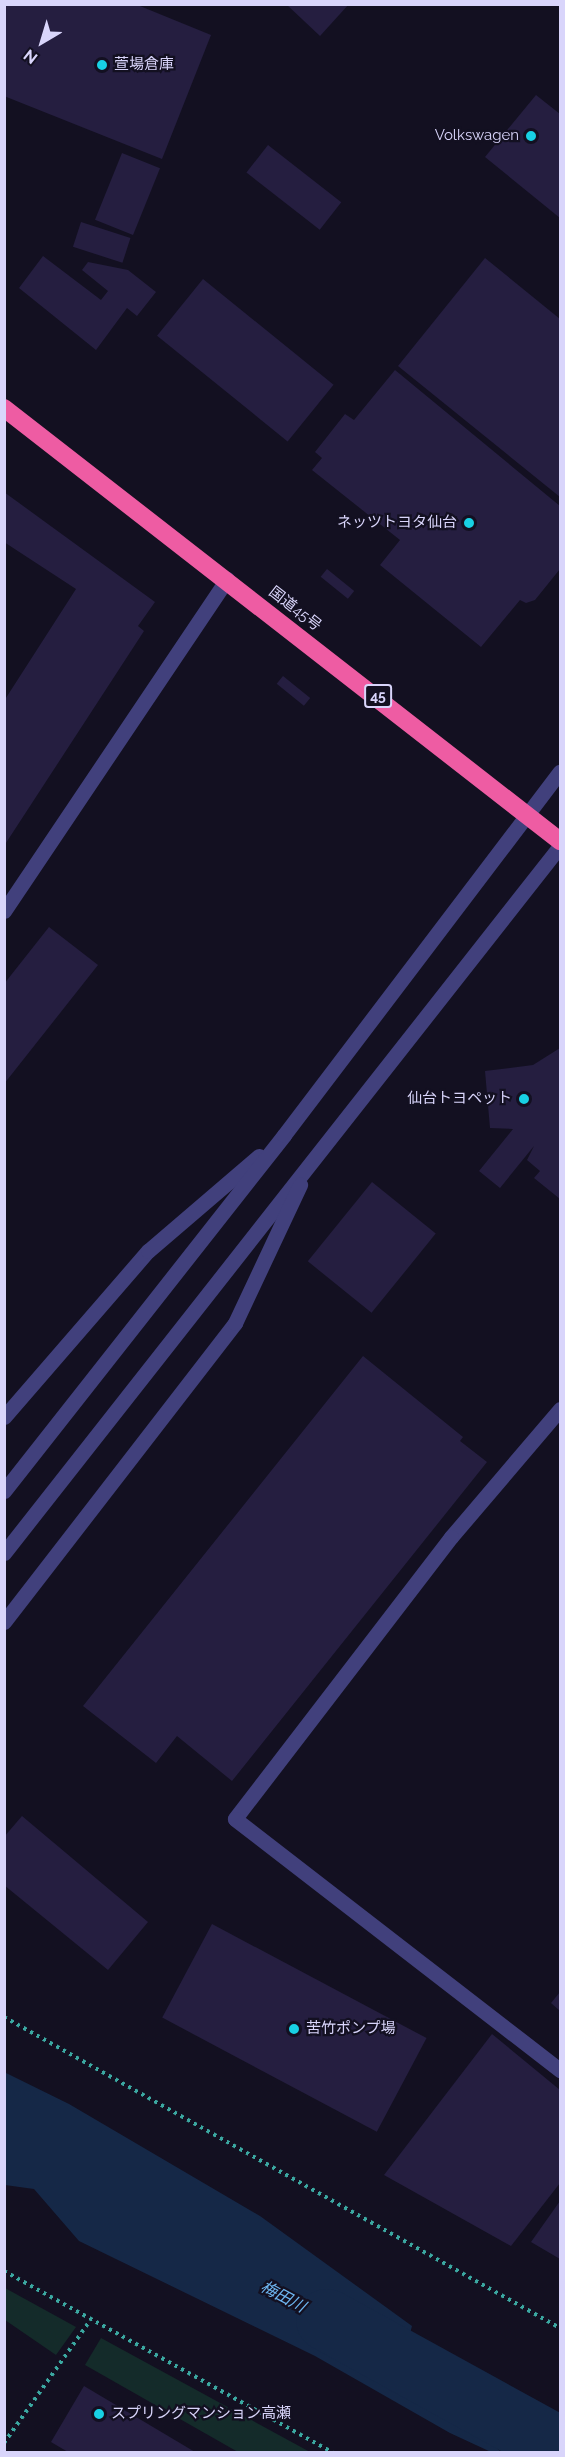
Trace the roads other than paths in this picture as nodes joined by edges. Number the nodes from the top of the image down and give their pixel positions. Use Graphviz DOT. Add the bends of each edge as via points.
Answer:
graph roads {
  1 [pos="4,408"];
  2 [pos="227,579"];
  3 [pos="561,772"];
  4 [pos="529,815"];
  5 [pos="561,841"];
  6 [pos="561,846"];
  7 [pos="4,911"];
  8 [pos="284,1135"];
  9 [pos="312,1161"];
  10 [pos="561,1409"];
  11 [pos="4,1417"];
  12 [pos="4,1491"];
  13 [pos="4,1552"];
  14 [pos="4,1622"];
  15 [pos="561,2070"];
  1 -- 2 [label="highway, 国道45号 / 45"];
  2 -- 4 [label="highway, 国道45号 / 45"];
  2 -- 7 [label="street"];
  3 -- 4 [label="street"];
  4 -- 5 [label="highway, 国道45号 / 45"];
  4 -- 8 [label="street"];
  6 -- 9 [label="street"];
  8 -- 11 [label="street" via="148,1251"];
  8 -- 12 [label="street"];
  9 -- 13 [label="street"];
  9 -- 14 [label="street" via="235,1323"];
  10 -- 15 [label="street" via="451,1537 235,1819"];
}
